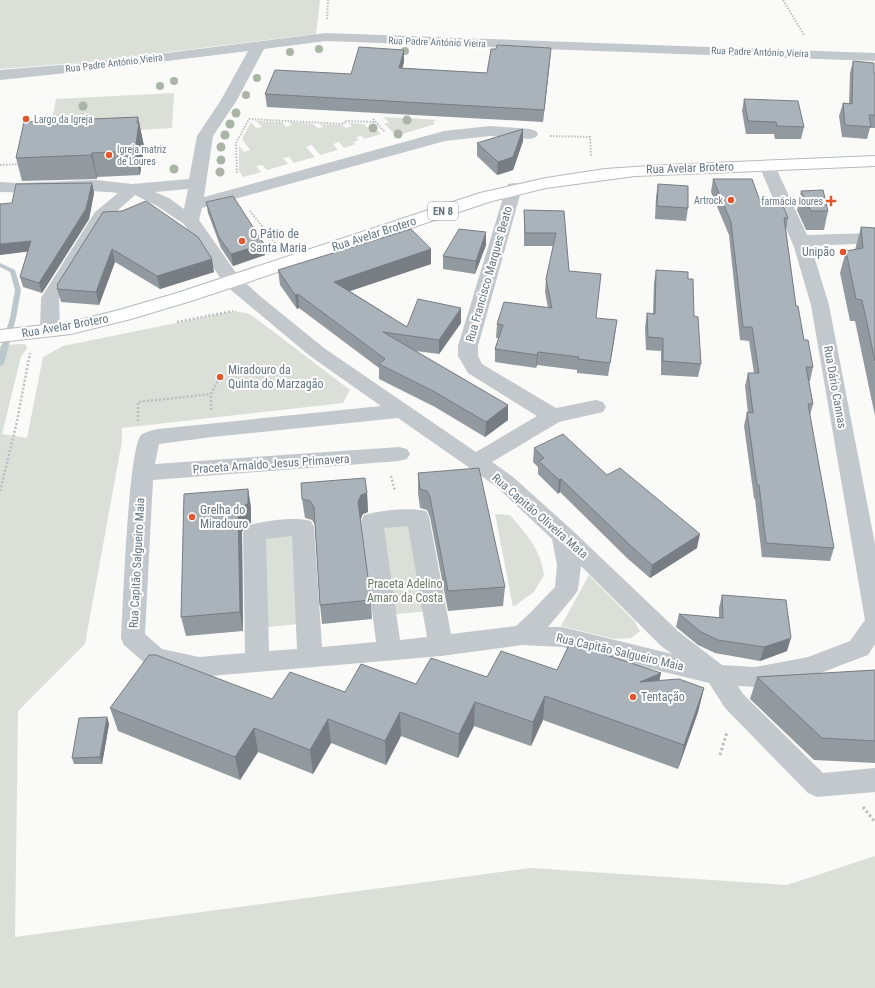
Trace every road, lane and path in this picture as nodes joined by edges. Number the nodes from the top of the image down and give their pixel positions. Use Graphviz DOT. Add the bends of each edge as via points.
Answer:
graph roads {
  1 [pos="783,0"];
  2 [pos="258,46"];
  3 [pos="813,54"];
  4 [pos="875,57"];
  5 [pos="0,75"];
  6 [pos="376,122"];
  7 [pos="387,133"];
  8 [pos="530,134"];
  9 [pos="380,135"];
  10 [pos="550,136"];
  11 [pos="591,160"];
  12 [pos="875,161"];
  13 [pos="26,163"];
  14 [pos="0,165"];
  15 [pos="769,165"];
  16 [pos="239,176"];
  17 [pos="197,183"];
  18 [pos="0,187"];
  19 [pos="132,188"];
  20 [pos="514,188"];
  21 [pos="192,212"];
  22 [pos="254,216"];
  23 [pos="875,238"];
  24 [pos="801,241"];
  25 [pos="278,246"];
  26 [pos="232,281"];
  27 [pos="235,311"];
  28 [pos="177,322"];
  29 [pos="37,332"];
  30 [pos="0,336"];
  31 [pos="35,354"];
  32 [pos="28,356"];
  33 [pos="220,377"];
  34 [pos="210,394"];
  35 [pos="596,408"];
  36 [pos="401,411"];
  37 [pos="553,416"];
  38 [pos="212,430"];
  39 [pos="149,440"];
  40 [pos="400,454"];
  41 [pos="476,462"];
  42 [pos="142,473"];
  43 [pos="0,491"];
  44 [pos="868,528"];
  45 [pos="563,535"];
  46 [pos="875,617"];
  47 [pos="875,624"];
  48 [pos="522,635"];
  49 [pos="441,646"];
  50 [pos="389,651"];
  51 [pos="310,657"];
  52 [pos="257,661"];
  53 [pos="717,675"];
  54 [pos="728,729"];
  55 [pos="720,755"];
  56 [pos="875,780"];
  1 -- 3 [label="path"];
  2 -- 3 [label="street, Rua Padre António Vieira" via="326,37"];
  2 -- 5 [label="street, Rua Padre António Vieira"];
  2 -- 17 [label="street" via="229,100 205,136"];
  3 -- 4 [label="street, Rua Padre António Vieira"];
  6 -- 16 [label="path" via="345,121 344,124 249,119 236,143"];
  7 -- 9 [label="path"];
  8 -- 21 [label="street" via="490,131 444,136 390,150"];
  10 -- 11 [label="path" via="590,136"];
  12 -- 15 [label="main road, Rua Avelar Brotero / EN 8"];
  13 -- 14 [label="path"];
  15 -- 20 [label="main road, Rua Avelar Brotero / EN 8" via="639,170 568,177"];
  15 -- 24 [label="street, Rua Dário Cannas" via="768,168"];
  17 -- 19 [label="street"];
  17 -- 21 [label="street"];
  18 -- 19 [label="street"];
  19 -- 21 [label="street"];
  19 -- 29 [label="street" via="101,216 50,298"];
  20 -- 26 [label="main road, Rua Avelar Brotero / EN 8"];
  20 -- 37 [label="street, Rua Francisco Marques Beato" via="468,346 468,356 474,368"];
  21 -- 26 [label="street, Rua Capitão Oliveira Mata"];
  22 -- 25 [label="path"];
  23 -- 24 [label="street"];
  24 -- 44 [label="street, Rua Dário Cannas" via="820,306"];
  26 -- 29 [label="main road, Rua Avelar Brotero / EN 8" via="124,315 71,328"];
  26 -- 36 [label="street, Rua Capitão Oliveira Mata" via="317,352"];
  27 -- 28 [label="path"];
  29 -- 30 [label="main road, Rua Avelar Brotero / EN 8"];
  29 -- 32 [label="path"];
  31 -- 32 [label="path"];
  32 -- 43 [label="path" via="16,426"];
  33 -- 34 [label="path"];
  34 -- 38 [label="path"];
  34 -- 39 [label="path" via="138,402 139,426"];
  35 -- 37 [label="street"];
  36 -- 38 [label="street"];
  36 -- 41 [label="street, Rua Capitão Oliveira Mata"];
  37 -- 41 [label="street"];
  38 -- 39 [label="street" via="158,436"];
  39 -- 42 [label="street, Rua Capitão Salgueiro Maia"];
  40 -- 42 [label="street, Praceta Arnaldo Jesus Primavera"];
  41 -- 45 [label="street, Rua Capitão Oliveira Mata" via="505,482"];
  42 -- 52 [label="street, Rua Capitão Salgueiro Maia" via="133,638 155,657 200,667"];
  44 -- 46 [label="street, Rua Dário Cannas"];
  45 -- 48 [label="street" via="569,565 566,590"];
  45 -- 53 [label="street, Rua Capitão Oliveira Mata" via="670,639"];
  47 -- 53 [label="street" via="859,648 810,667 755,677"];
  48 -- 49 [label="street, Rua Capitão Salgueiro Maia"];
  48 -- 53 [label="street, Rua Capitão Salgueiro Maia" via="562,637"];
  49 -- 50 [label="street, Rua Capitão Salgueiro Maia"];
  49 -- 50 [label="street" via="418,517 372,521"];
  50 -- 51 [label="street, Rua Capitão Salgueiro Maia"];
  51 -- 52 [label="street, Rua Capitão Salgueiro Maia"];
  51 -- 52 [label="street" via="303,527 254,532"];
  53 -- 56 [label="street, Rua Capitão Oliveira Mata" via="734,701 817,785"];
  54 -- 55 [label="path"];
}
